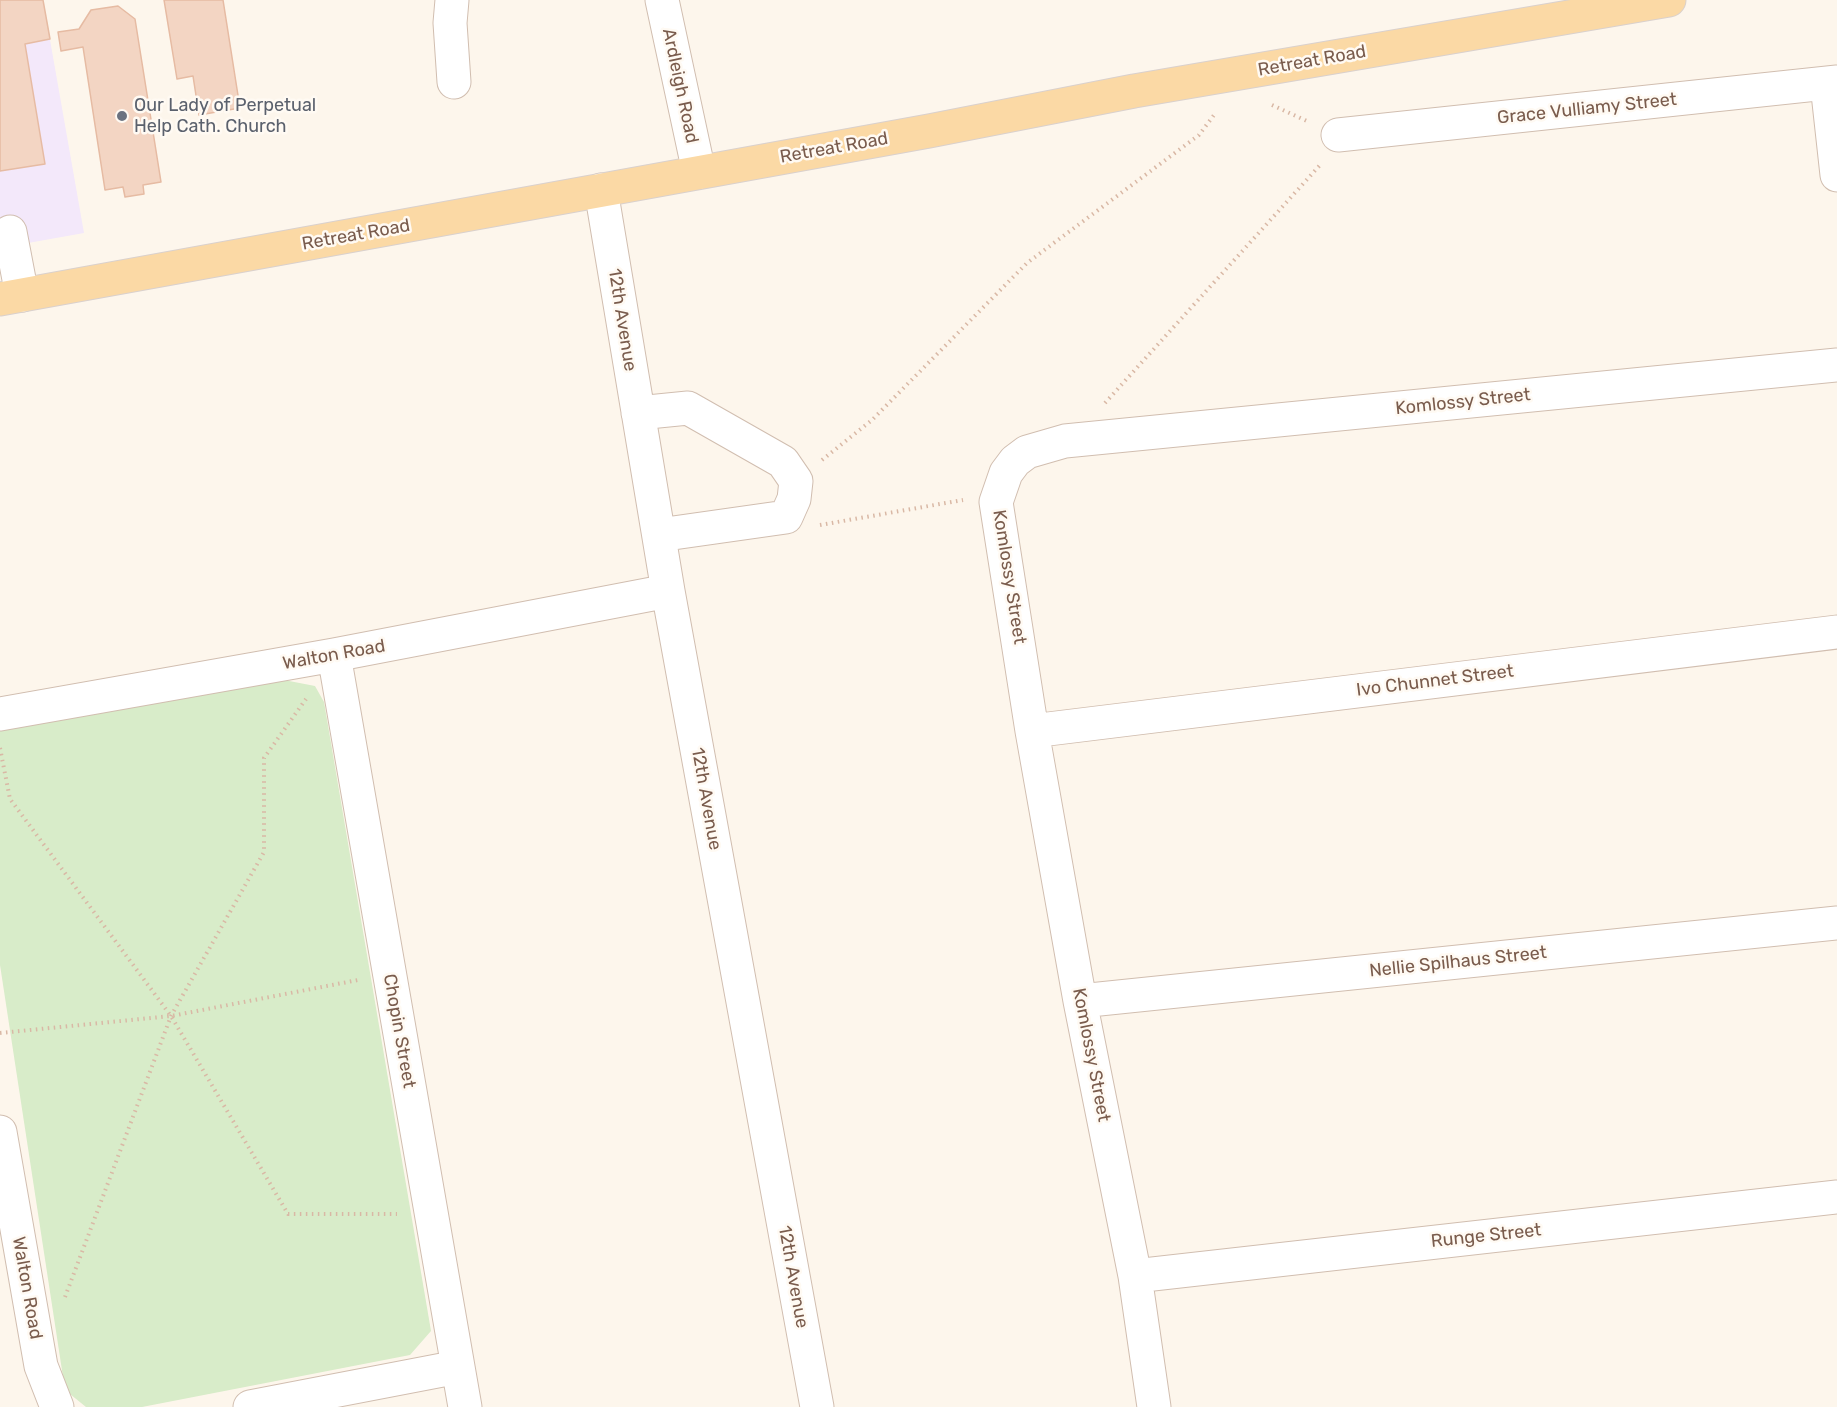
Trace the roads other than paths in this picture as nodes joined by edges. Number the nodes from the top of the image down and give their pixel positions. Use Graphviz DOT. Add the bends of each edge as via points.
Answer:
graph roads {
  1 [pos="452,0"];
  2 [pos="662,0"];
  3 [pos="1669,0"];
  4 [pos="1553,10"];
  5 [pos="454,82"];
  6 [pos="1832,83"];
  7 [pos="1338,135"];
  8 [pos="699,172"];
  9 [pos="1837,175"];
  10 [pos="601,190"];
  11 [pos="10,232"];
  12 [pos="11,297"];
  13 [pos="1837,365"];
  14 [pos="638,413"];
  15 [pos="660,535"];
  16 [pos="668,591"];
  17 [pos="1837,632"];
  18 [pos="333,655"];
  19 [pos="0,714"];
  20 [pos="1032,731"];
  21 [pos="1837,923"];
  22 [pos="1080,1001"];
  23 [pos="0,1132"];
  24 [pos="1837,1197"];
  25 [pos="1135,1276"];
  26 [pos="458,1367"];
  27 [pos="57,1407"];
  28 [pos="250,1407"];
  29 [pos="465,1407"];
  30 [pos="817,1407"];
  31 [pos="1154,1407"];
  1 -- 5 [label="street"];
  2 -- 8 [label="street, Ardleigh Road"];
  3 -- 4 [label="main road, Retreat Road"];
  4 -- 8 [label="main road, Retreat Road"];
  6 -- 7 [label="street, Grace Vulliamy Street"];
  6 -- 9 [label="street"];
  8 -- 10 [label="main road, Retreat Road"];
  10 -- 12 [label="main road, Retreat Road"];
  10 -- 14 [label="street, 12th Avenue"];
  11 -- 12 [label="street"];
  13 -- 20 [label="street, Komlossy Street" via="1065,441 1027,452 1006,473 996,502"];
  14 -- 15 [label="street, 12th Avenue"];
  14 -- 15 [label="street" via="688,408 783,462 796,481 786,517"];
  15 -- 16 [label="street, 12th Avenue"];
  16 -- 18 [label="street, Walton Road"];
  16 -- 30 [label="street, 12th Avenue"];
  17 -- 20 [label="street, Ivo Chunnet Street"];
  18 -- 19 [label="street, Walton Road"];
  18 -- 26 [label="street, Chopin Street"];
  20 -- 22 [label="street, Komlossy Street"];
  21 -- 22 [label="street, Nellie Spilhaus Street"];
  22 -- 25 [label="street, Komlossy Street"];
  23 -- 27 [label="street, Walton Road" via="41,1366"];
  24 -- 25 [label="street, Runge Street"];
  25 -- 31 [label="street, Komlossy Street"];
  26 -- 28 [label="street"];
  26 -- 29 [label="street, Chopin Street"];
}
